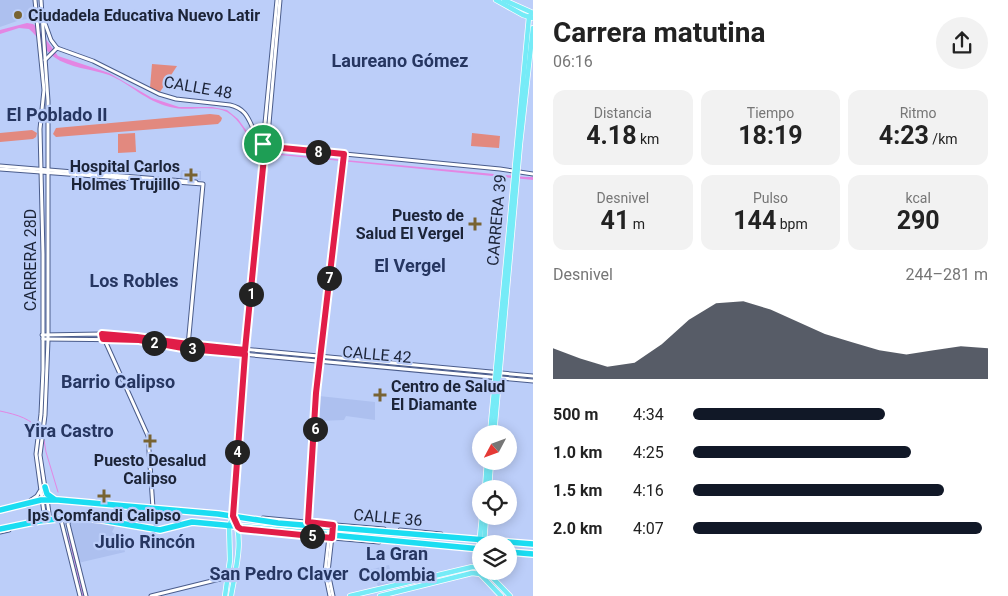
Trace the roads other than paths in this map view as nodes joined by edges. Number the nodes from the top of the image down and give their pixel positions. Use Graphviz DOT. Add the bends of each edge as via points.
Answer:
graph roads {
  1 [pos="35,0"];
  2 [pos="41,0"];
  3 [pos="278,0"];
  4 [pos="496,0"];
  5 [pos="504,0"];
  6 [pos="41,12"];
  7 [pos="531,16"];
  8 [pos="533,28"];
  9 [pos="56,49"];
  10 [pos="528,53"];
  11 [pos="47,58"];
  12 [pos="522,107"];
  13 [pos="265,146"];
  14 [pos="344,156"];
  15 [pos="0,168"];
  16 [pos="41,171"];
  17 [pos="48,171"];
  18 [pos="515,171"];
  19 [pos="533,174"];
  20 [pos="102,334"];
  21 [pos="42,337"];
  22 [pos="48,337"];
  23 [pos="103,339"];
  24 [pos="188,346"];
  25 [pos="245,352"];
  26 [pos="320,356"];
  27 [pos="320,361"];
  28 [pos="497,375"];
  29 [pos="533,376"];
  30 [pos="533,381"];
  31 [pos="491,425"];
  32 [pos="494,425"];
  33 [pos="42,488"];
  34 [pos="31,500"];
  35 [pos="44,500"];
  36 [pos="58,500"];
  37 [pos="153,508"];
  38 [pos="1,509"];
  39 [pos="237,517"];
  40 [pos="72,518"];
  41 [pos="47,520"];
  42 [pos="61,520"];
  43 [pos="293,522"];
  44 [pos="308,522"];
  45 [pos="229,526"];
  46 [pos="331,526"];
  47 [pos="238,527"];
  48 [pos="0,531"];
  49 [pos="330,537"];
  50 [pos="472,538"];
  51 [pos="517,542"];
  52 [pos="533,543"];
  53 [pos="472,549"];
  54 [pos="517,554"];
  55 [pos="533,555"];
  56 [pos="472,568"];
  57 [pos="472,572"];
  58 [pos="228,577"];
  59 [pos="486,580"];
  60 [pos="494,580"];
  61 [pos="501,587"];
  62 [pos="495,590"];
  63 [pos="80,596"];
  64 [pos="86,596"];
  65 [pos="150,596"];
  66 [pos="224,596"];
  67 [pos="231,596"];
  68 [pos="332,596"];
  69 [pos="350,596"];
  70 [pos="380,596"];
  71 [pos="501,596"];
  72 [pos="510,596"];
  1 -- 16 [label="street, CARRERA 28D" via="44,90 40,129"];
  2 -- 6 [label="street, CARRERA 28D"];
  3 -- 13 [label="street"];
  4 -- 7 [label="main road"];
  5 -- 7 [label="main road"];
  6 -- 9 [label="street, CARRERA 28D"];
  6 -- 11 [label="street, CARRERA 28D"];
  7 -- 10 [label="main road, CARRERA 39"];
  8 -- 10 [label="main road, CARRERA 39"];
  9 -- 11 [label="street"];
  9 -- 13 [label="street, CALLE 48" via="94,61 159,94 239,107"];
  10 -- 12 [label="main road, CARRERA 39"];
  11 -- 17 [label="street, CARRERA 28D"];
  12 -- 18 [label="main road, CARRERA 39"];
  12 -- 18 [label="main road, CARRERA 39"];
  13 -- 14 [label="street"];
  13 -- 25 [label="street"];
  14 -- 18 [label="street"];
  14 -- 26 [label="street"];
  15 -- 16 [label="street"];
  16 -- 17 [label="street"];
  16 -- 21 [label="street, CARRERA 28D"];
  17 -- 22 [label="street, CARRERA 28D"];
  17 -- 24 [label="street" via="202,184"];
  18 -- 19 [label="street"];
  18 -- 28 [label="main road, CARRERA 39"];
  20 -- 22 [label="street"];
  20 -- 23 [label="street"];
  20 -- 24 [label="street"];
  21 -- 22 [label="street"];
  21 -- 33 [label="street, CARRERA 28D" via="36,454"];
  22 -- 23 [label="street"];
  22 -- 33 [label="street, CARRERA 28D" via="41,447"];
  23 -- 24 [label="street"];
  23 -- 37 [label="street" via="148,436"];
  24 -- 25 [label="street, CALLE 42"];
  25 -- 26 [label="street, CALLE 42"];
  25 -- 27 [label="street, CALLE 42"];
  25 -- 39 [label="street"];
  26 -- 27 [label="street"];
  26 -- 28 [label="street, CALLE 42"];
  27 -- 28 [label="street, CALLE 42"];
  27 -- 44 [label="street"];
  28 -- 29 [label="street, CALLE 42"];
  28 -- 30 [label="street, CALLE 42"];
  28 -- 31 [label="main road, CARRERA 39"];
  28 -- 32 [label="main road, CARRERA 39"];
  33 -- 34 [label="street"];
  33 -- 35 [label="street, CARRERA 28D"];
  33 -- 36 [label="highway" via="49,497"];
  34 -- 35 [label="street"];
  34 -- 38 [label="street"];
  35 -- 36 [label="highway"];
  35 -- 38 [label="highway"];
  35 -- 41 [label="street, CARRERA 28D"];
  36 -- 37 [label="highway"];
  37 -- 39 [label="highway"];
  39 -- 43 [label="highway"];
  39 -- 45 [label="main road"];
  39 -- 47 [label="main road"];
  40 -- 42 [label="highway"];
  40 -- 45 [label="highway" via="155,530 187,523"];
  40 -- 64 [label="street" via="68,524"];
  41 -- 42 [label="highway"];
  41 -- 48 [label="highway"];
  42 -- 63 [label="street"];
  43 -- 44 [label="street, CALLE 36"];
  43 -- 46 [label="highway"];
  44 -- 46 [label="street, CALLE 36"];
  45 -- 47 [label="highway"];
  45 -- 58 [label="main road"];
  46 -- 49 [label="street"];
  46 -- 50 [label="highway"];
  47 -- 49 [label="highway"];
  47 -- 67 [label="main road" via="238,554"];
  49 -- 53 [label="highway"];
  49 -- 68 [label="street" via="328,572"];
  51 -- 52 [label="highway"];
  54 -- 55 [label="highway"];
  56 -- 69 [label="main road"];
  57 -- 70 [label="main road"];
  58 -- 65 [label="street"];
  58 -- 66 [label="main road"];
  59 -- 62 [label="main road"];
  60 -- 61 [label="main road"];
  61 -- 62 [label="main road"];
  61 -- 72 [label="main road"];
  62 -- 71 [label="main road"];
}
